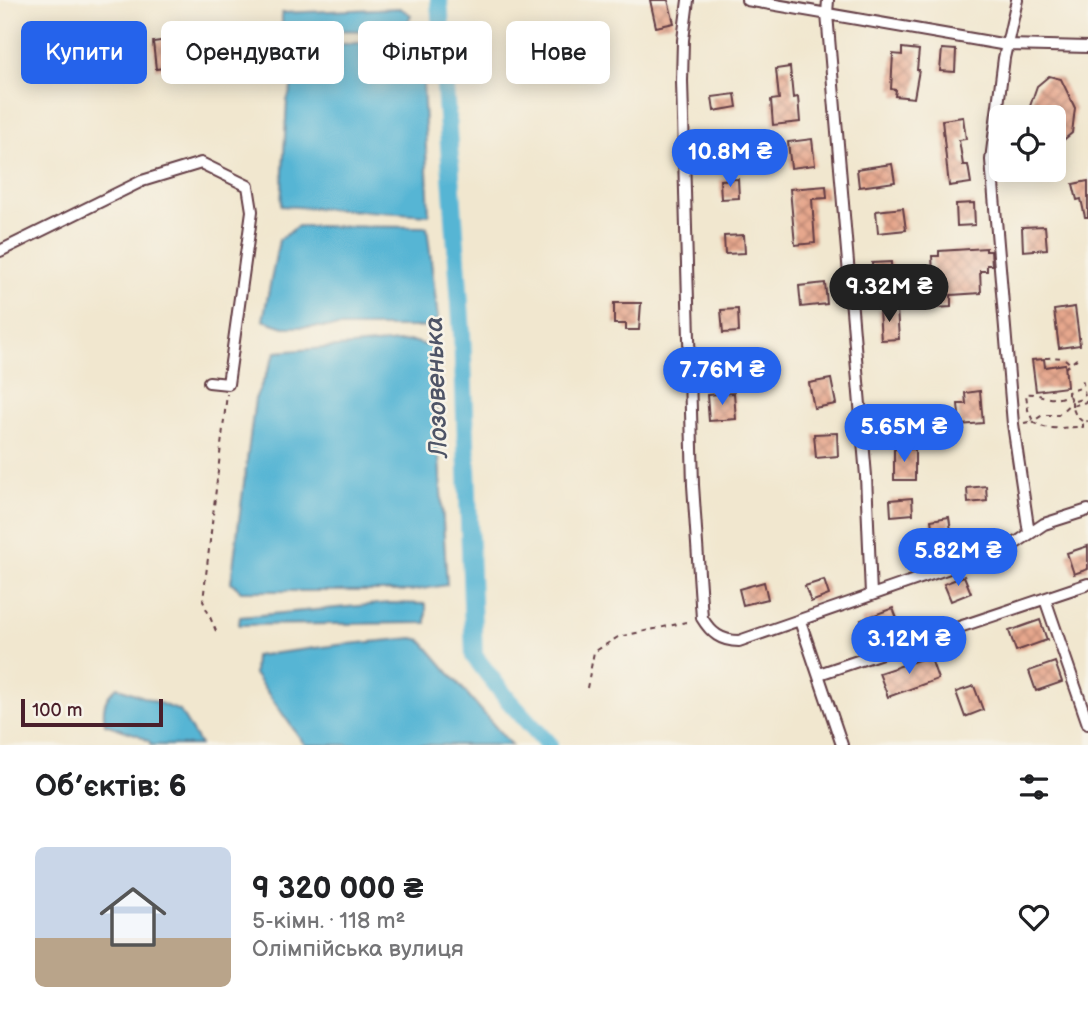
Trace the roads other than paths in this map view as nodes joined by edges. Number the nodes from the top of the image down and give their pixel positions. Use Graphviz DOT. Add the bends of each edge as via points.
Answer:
graph roads {
  1 [pos="688,0"];
  2 [pos="747,0"];
  3 [pos="828,0"];
  4 [pos="1017,0"];
  5 [pos="827,14"];
  6 [pos="1007,45"];
  7 [pos="1088,47"];
  8 [pos="0,251"];
  9 [pos="209,382"];
  10 [pos="1088,510"];
  11 [pos="1028,533"];
  12 [pos="1088,584"];
  13 [pos="871,594"];
  14 [pos="1045,599"];
  15 [pos="800,621"];
  16 [pos="819,674"];
  17 [pos="1088,724"];
  18 [pos="842,745"];
  1 -- 15 [label="street" via="683,40 683,161 702,618 716,636 728,641"];
  2 -- 5 [label="street"];
  3 -- 5 [label="street"];
  4 -- 6 [label="street"];
  5 -- 6 [label="street"];
  5 -- 13 [label="street" via="866,476"];
  6 -- 7 [label="street"];
  6 -- 11 [label="street" via="990,160 1013,424"];
  8 -- 9 [label="street" via="142,181 201,163 248,186 252,211 228,384"];
  10 -- 11 [label="street"];
  11 -- 13 [label="street" via="1010,547"];
  12 -- 14 [label="street"];
  13 -- 15 [label="street"];
  14 -- 16 [label="street"];
  14 -- 17 [label="street"];
  15 -- 16 [label="street"];
  16 -- 18 [label="street"];
}
